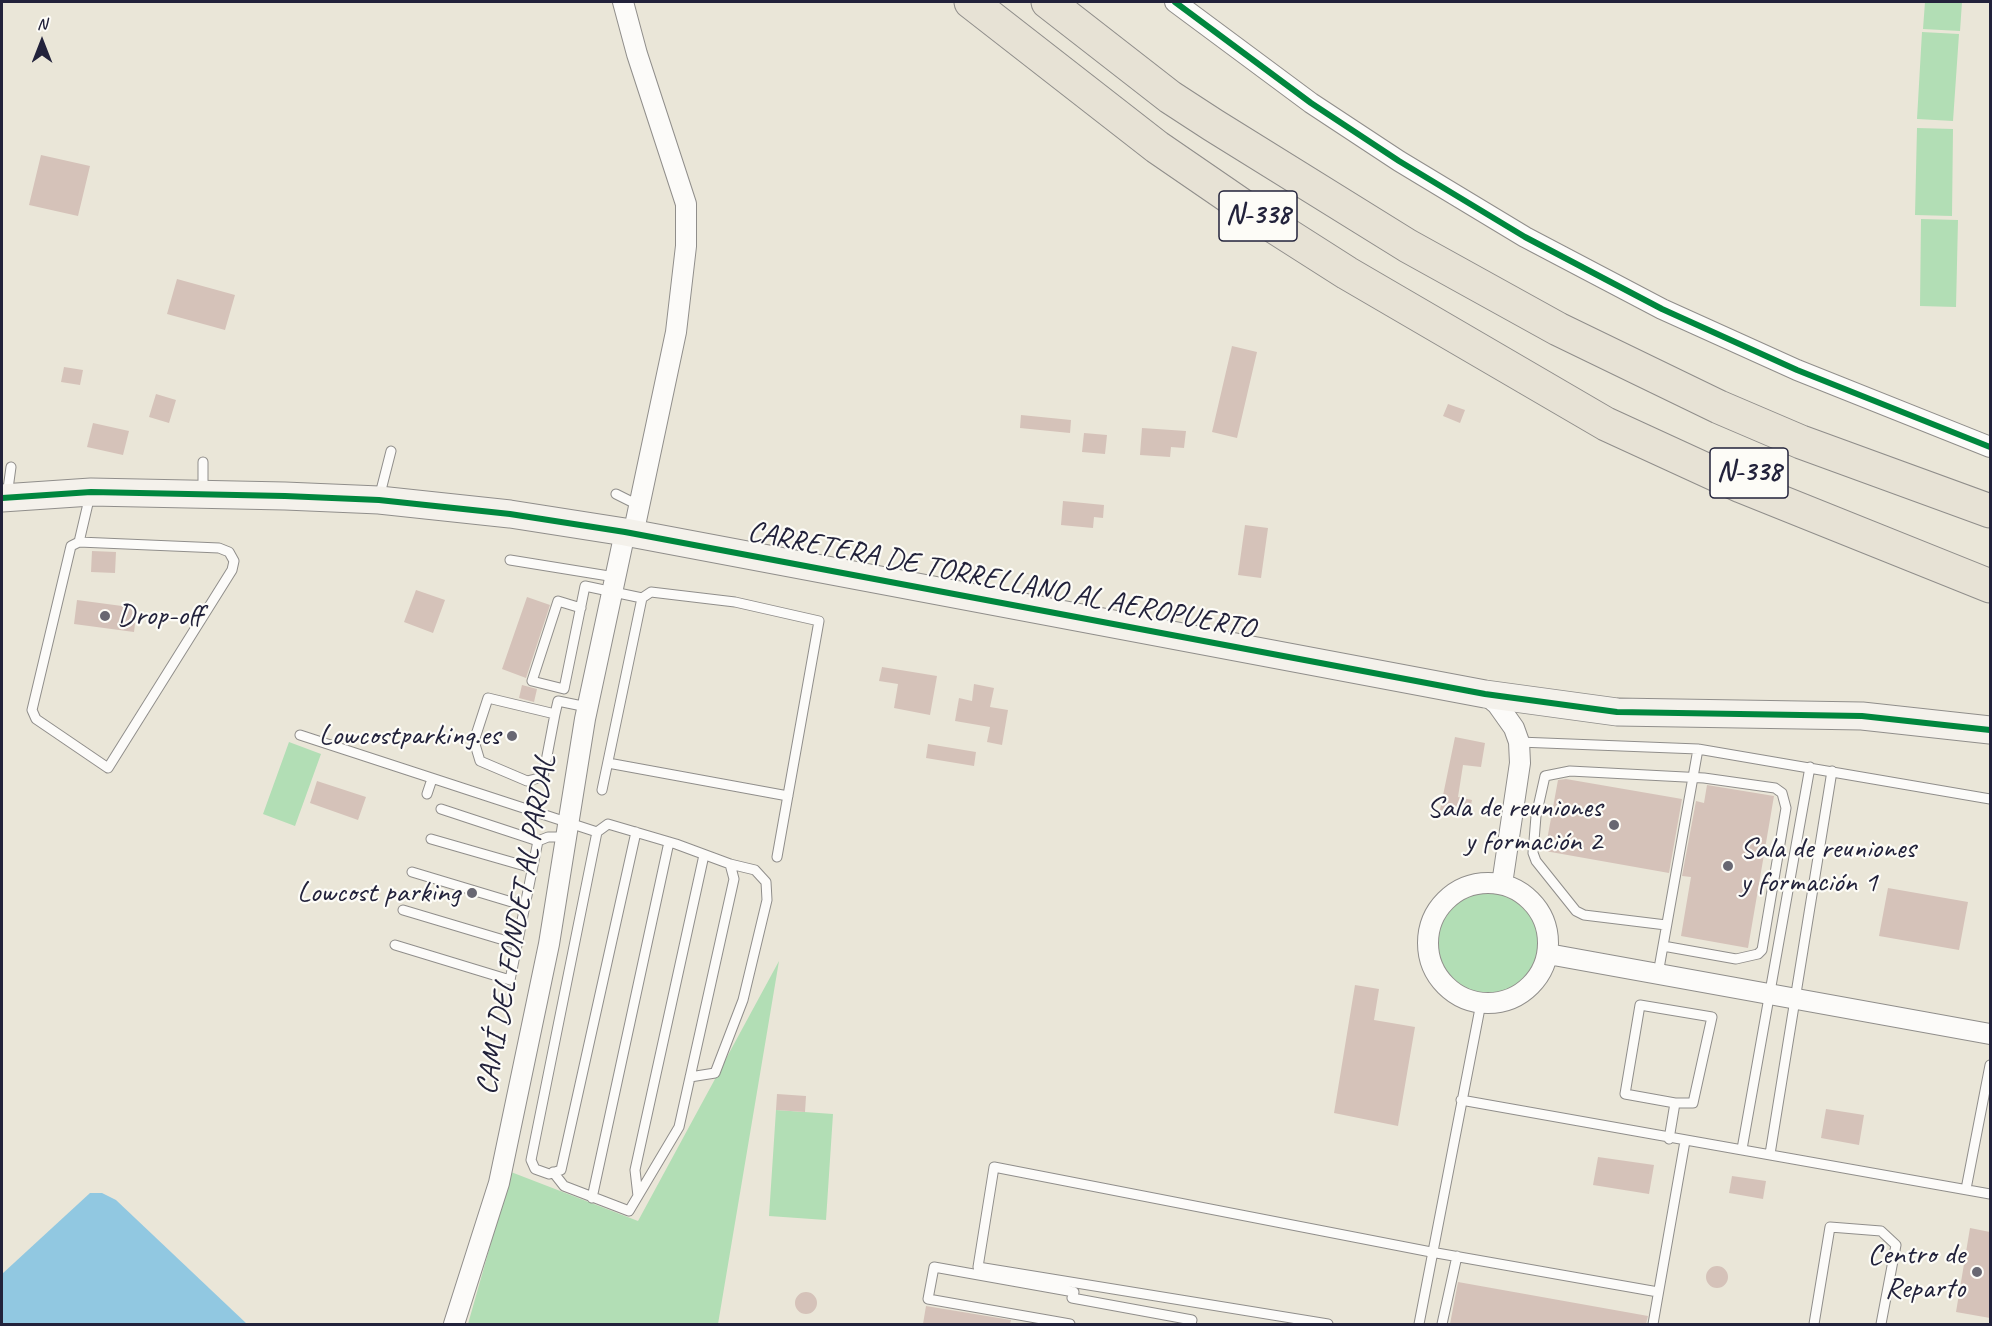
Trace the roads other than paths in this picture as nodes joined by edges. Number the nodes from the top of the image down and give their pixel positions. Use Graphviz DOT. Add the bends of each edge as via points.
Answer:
graph roads {
  1 [pos="623,2"];
  2 [pos="971,2"];
  3 [pos="1048,2"];
  4 [pos="1077,2"];
  5 [pos="1175,2"];
  6 [pos="1263,154"];
  7 [pos="1513,367"];
  8 [pos="1990,447"];
  9 [pos="391,451"];
  10 [pos="203,462"];
  11 [pos="12,467"];
  12 [pos="91,492"];
  13 [pos="203,494"];
  14 [pos="616,494"];
  15 [pos="4,498"];
  16 [pos="379,500"];
  17 [pos="638,505"];
  18 [pos="1990,511"];
  19 [pos="629,533"];
  20 [pos="79,542"];
  21 [pos="510,560"];
  22 [pos="1990,564"];
  23 [pos="614,583"];
  24 [pos="1990,586"];
  25 [pos="642,597"];
  26 [pos="581,608"];
  27 [pos="1485,694"];
  28 [pos="587,707"];
  29 [pos="555,714"];
  30 [pos="1990,730"];
  31 [pos="300,735"];
  32 [pos="1519,742"];
  33 [pos="1698,749"];
  34 [pos="608,763"];
  35 [pos="1810,767"];
  36 [pos="1832,771"];
  37 [pos="1694,777"];
  38 [pos="432,779"];
  39 [pos="602,790"];
  40 [pos="427,794"];
  41 [pos="788,796"];
  42 [pos="1990,799"];
  43 [pos="441,809"];
  44 [pos="567,830"];
  45 [pos="597,832"];
  46 [pos="636,832"];
  47 [pos="431,839"];
  48 [pos="538,841"];
  49 [pos="669,842"];
  50 [pos="704,855"];
  51 [pos="777,857"];
  52 [pos="730,864"];
  53 [pos="532,868"];
  54 [pos="412,872"];
  55 [pos="1502,884"];
  56 [pos="525,906"];
  57 [pos="402,910"];
  58 [pos="1666,925"];
  59 [pos="517,944"];
  60 [pos="395,945"];
  61 [pos="1663,946"];
  62 [pos="1548,954"];
  63 [pos="1658,974"];
  64 [pos="1772,994"];
  65 [pos="1796,999"];
  66 [pos="1481,1003"];
  67 [pos="1990,1034"];
  68 [pos="1990,1065"];
  69 [pos="690,1077"];
  70 [pos="1461,1100"];
  71 [pos="1675,1103"];
  72 [pos="1669,1139"];
  73 [pos="1685,1142"];
  74 [pos="1742,1149"];
  75 [pos="1770,1154"];
  76 [pos="553,1172"];
  77 [pos="1966,1189"];
  78 [pos="1990,1194"];
  79 [pos="638,1196"];
  80 [pos="592,1198"];
  81 [pos="1431,1252"];
  82 [pos="1457,1256"];
  83 [pos="1658,1292"];
  84 [pos="454,1324"];
  85 [pos="1070,1324"];
  86 [pos="1191,1324"];
  87 [pos="1328,1324"];
  88 [pos="1419,1324"];
  89 [pos="1443,1324"];
  90 [pos="1653,1324"];
  91 [pos="1814,1324"];
  92 [pos="1881,1324"];
  1 -- 17 [label="street, CAMÍ DEL FONDET AL PARDAL" via="686,204 686,246 676,332"];
  2 -- 7 [label="highway, N-338" via="1157,147 1256,214 1430,322"];
  3 -- 6 [label="highway, N-338" via="1170,97"];
  4 -- 6 [label="highway" via="1140,55 1229,118"];
  5 -- 8 [label="street" via="1340,122 1525,237 1662,309 1797,370"];
  6 -- 18 [label="highway, N-338" via="1408,246 1617,359 1801,442"];
  7 -- 22 [label="highway, N-338" via="1733,467 1877,525"];
  7 -- 24 [label="highway" via="1606,424 1656,447 1741,486"];
  9 -- 16 [label="lane"];
  10 -- 13 [label="lane"];
  11 -- 15 [label="lane"];
  12 -- 13 [label="street, CARRETERA DE TORRELLANO AL AEROPUERTO"];
  12 -- 15 [label="street, CARRETERA DE TORRELLANO AL AEROPUERTO"];
  12 -- 20 [label="lane"];
  13 -- 16 [label="street, CARRETERA DE TORRELLANO AL AEROPUERTO"];
  14 -- 17 [label="lane"];
  16 -- 19 [label="street, CARRETERA DE TORRELLANO AL AEROPUERTO" via="510,514"];
  17 -- 19 [label="street, CAMÍ DEL FONDET AL PARDAL"];
  19 -- 23 [label="street, CAMÍ DEL FONDET AL PARDAL"];
  19 -- 27 [label="street, CARRETERA DE TORRELLANO AL AEROPUERTO"];
  20 -- 20 [label="lane" via="219,548 229,552 234,561 108,768 36,719 32,710 71,546"];
  21 -- 23 [label="lane"];
  23 -- 25 [label="lane"];
  23 -- 26 [label="lane" via="585,586"];
  23 -- 28 [label="street, CAMÍ DEL FONDET AL PARDAL"];
  25 -- 34 [label="lane"];
  25 -- 41 [label="lane" via="651,592 735,602 819,621"];
  26 -- 26 [label="lane" via="564,689 532,681 558,601"];
  27 -- 30 [label="street, CARRETERA DE TORRELLANO AL AEROPUERTO" via="1617,712 1862,716"];
  27 -- 32 [label="street" via="1514,728"];
  28 -- 29 [label="lane" via="558,701"];
  28 -- 44 [label="street, CAMÍ DEL FONDET AL PARDAL"];
  29 -- 29 [label="lane" via="488,698 474,741 480,761 526,781 543,777"];
  31 -- 38 [label="lane"];
  32 -- 33 [label="lane"];
  32 -- 55 [label="street" via="1520,763"];
  33 -- 35 [label="lane"];
  33 -- 37 [label="lane"];
  34 -- 39 [label="lane"];
  34 -- 41 [label="lane"];
  35 -- 36 [label="lane"];
  35 -- 64 [label="lane"];
  36 -- 42 [label="lane"];
  36 -- 65 [label="lane"];
  37 -- 58 [label="lane"];
  37 -- 58 [label="lane" via="1558,771 1545,776 1541,783 1533,853 1576,911"];
  37 -- 61 [label="lane" via="1775,788 1784,798 1786,808 1762,950 1752,957 1736,959"];
  38 -- 40 [label="lane"];
  38 -- 44 [label="lane"];
  41 -- 51 [label="lane"];
  43 -- 48 [label="lane"];
  44 -- 45 [label="lane"];
  44 -- 48 [label="lane"];
  44 -- 84 [label="street, CAMÍ DEL FONDET AL PARDAL" via="549,944 499,1183"];
  45 -- 46 [label="lane" via="608,824"];
  45 -- 76 [label="lane" via="531,1160 535,1168"];
  46 -- 49 [label="lane"];
  46 -- 76 [label="lane" via="561,1170"];
  47 -- 53 [label="lane"];
  48 -- 53 [label="lane"];
  49 -- 50 [label="lane"];
  49 -- 80 [label="lane"];
  50 -- 52 [label="lane"];
  50 -- 79 [label="lane" via="635,1170"];
  52 -- 69 [label="lane" via="734,879"];
  52 -- 69 [label="lane" via="755,870 766,882 767,900 743,1000 715,1073"];
  53 -- 56 [label="lane"];
  54 -- 56 [label="lane"];
  55 -- 62 [label="street" via="1526,897 1544,918"];
  55 -- 66 [label="street" via="1482,882 1455,892 1434,913 1428,932 1427,952 1439,979 1462,998"];
  56 -- 59 [label="lane"];
  57 -- 59 [label="lane"];
  58 -- 61 [label="lane"];
  59 -- 60 [label="lane" via="510,980"];
  61 -- 63 [label="lane"];
  62 -- 63 [label="street"];
  62 -- 66 [label="street" via="1542,972 1516,997 1499,1003"];
  63 -- 64 [label="street"];
  64 -- 65 [label="street"];
  64 -- 74 [label="lane"];
  65 -- 67 [label="street"];
  65 -- 75 [label="lane"];
  66 -- 70 [label="lane"];
  68 -- 77 [label="lane"];
  69 -- 79 [label="lane" via="679,1127"];
  70 -- 72 [label="lane"];
  70 -- 81 [label="lane"];
  71 -- 71 [label="lane" via="1693,1103 1712,1017 1640,1005 1625,1095"];
  71 -- 72 [label="lane"];
  72 -- 73 [label="lane"];
  73 -- 74 [label="lane"];
  73 -- 83 [label="lane"];
  74 -- 75 [label="lane"];
  75 -- 77 [label="lane"];
  76 -- 80 [label="lane" via="564,1186"];
  77 -- 78 [label="lane"];
  79 -- 80 [label="lane" via="628,1211"];
  81 -- 82 [label="lane"];
  81 -- 87 [label="lane" via="994,1167 978,1267"];
  81 -- 88 [label="lane"];
  82 -- 83 [label="lane"];
  82 -- 89 [label="lane"];
  83 -- 90 [label="lane"];
  85 -- 86 [label="lane" via="928,1299 934,1267 1074,1292 1072,1298 1192,1320"];
  91 -- 92 [label="lane" via="1830,1227 1881,1231 1896,1245"];
}
